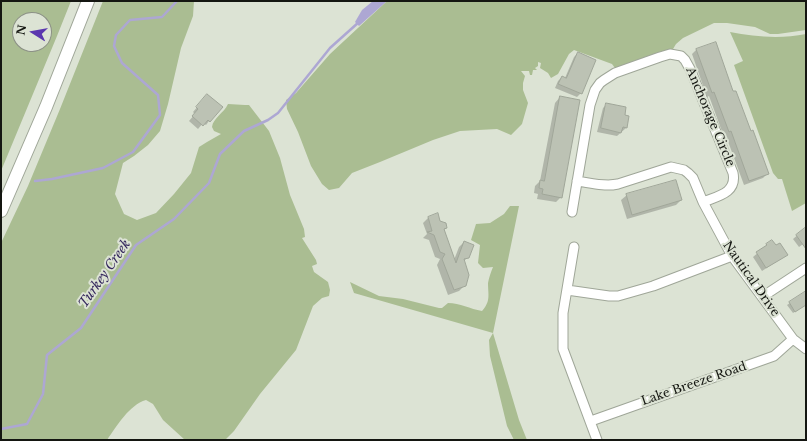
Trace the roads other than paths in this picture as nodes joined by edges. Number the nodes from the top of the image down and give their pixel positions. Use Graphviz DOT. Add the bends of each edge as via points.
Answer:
graph roads {
  1 [pos="88,1"];
  2 [pos="577,181"];
  3 [pos="704,202"];
  4 [pos="1,211"];
  5 [pos="572,212"];
  6 [pos="574,248"];
  7 [pos="732,256"];
  8 [pos="806,268"];
  9 [pos="567,290"];
  10 [pos="762,297"];
  11 [pos="793,339"];
  12 [pos="806,349"];
  13 [pos="590,421"];
  14 [pos="597,440"];
  1 -- 4 [label="main road"];
  2 -- 3 [label="street" via="612,185 670,167 684,170 693,178"];
  2 -- 3 [label="street, Anchorage Circle" via="590,105 600,83 615,73 666,55 677,55 685,60 690,69 734,177 732,186 725,193"];
  2 -- 5 [label="street, Anchorage Circle"];
  3 -- 7 [label="street, Nautical Drive"];
  6 -- 9 [label="street"];
  7 -- 9 [label="street" via="653,286 618,296"];
  7 -- 10 [label="street, Nautical Drive"];
  8 -- 10 [label="street"];
  9 -- 13 [label="street" via="563,313 563,348"];
  10 -- 11 [label="street, Nautical Drive"];
  11 -- 12 [label="street, Nautical Drive"];
  11 -- 13 [label="street, Lake Breeze Road" via="774,356"];
  13 -- 14 [label="street"];
}
